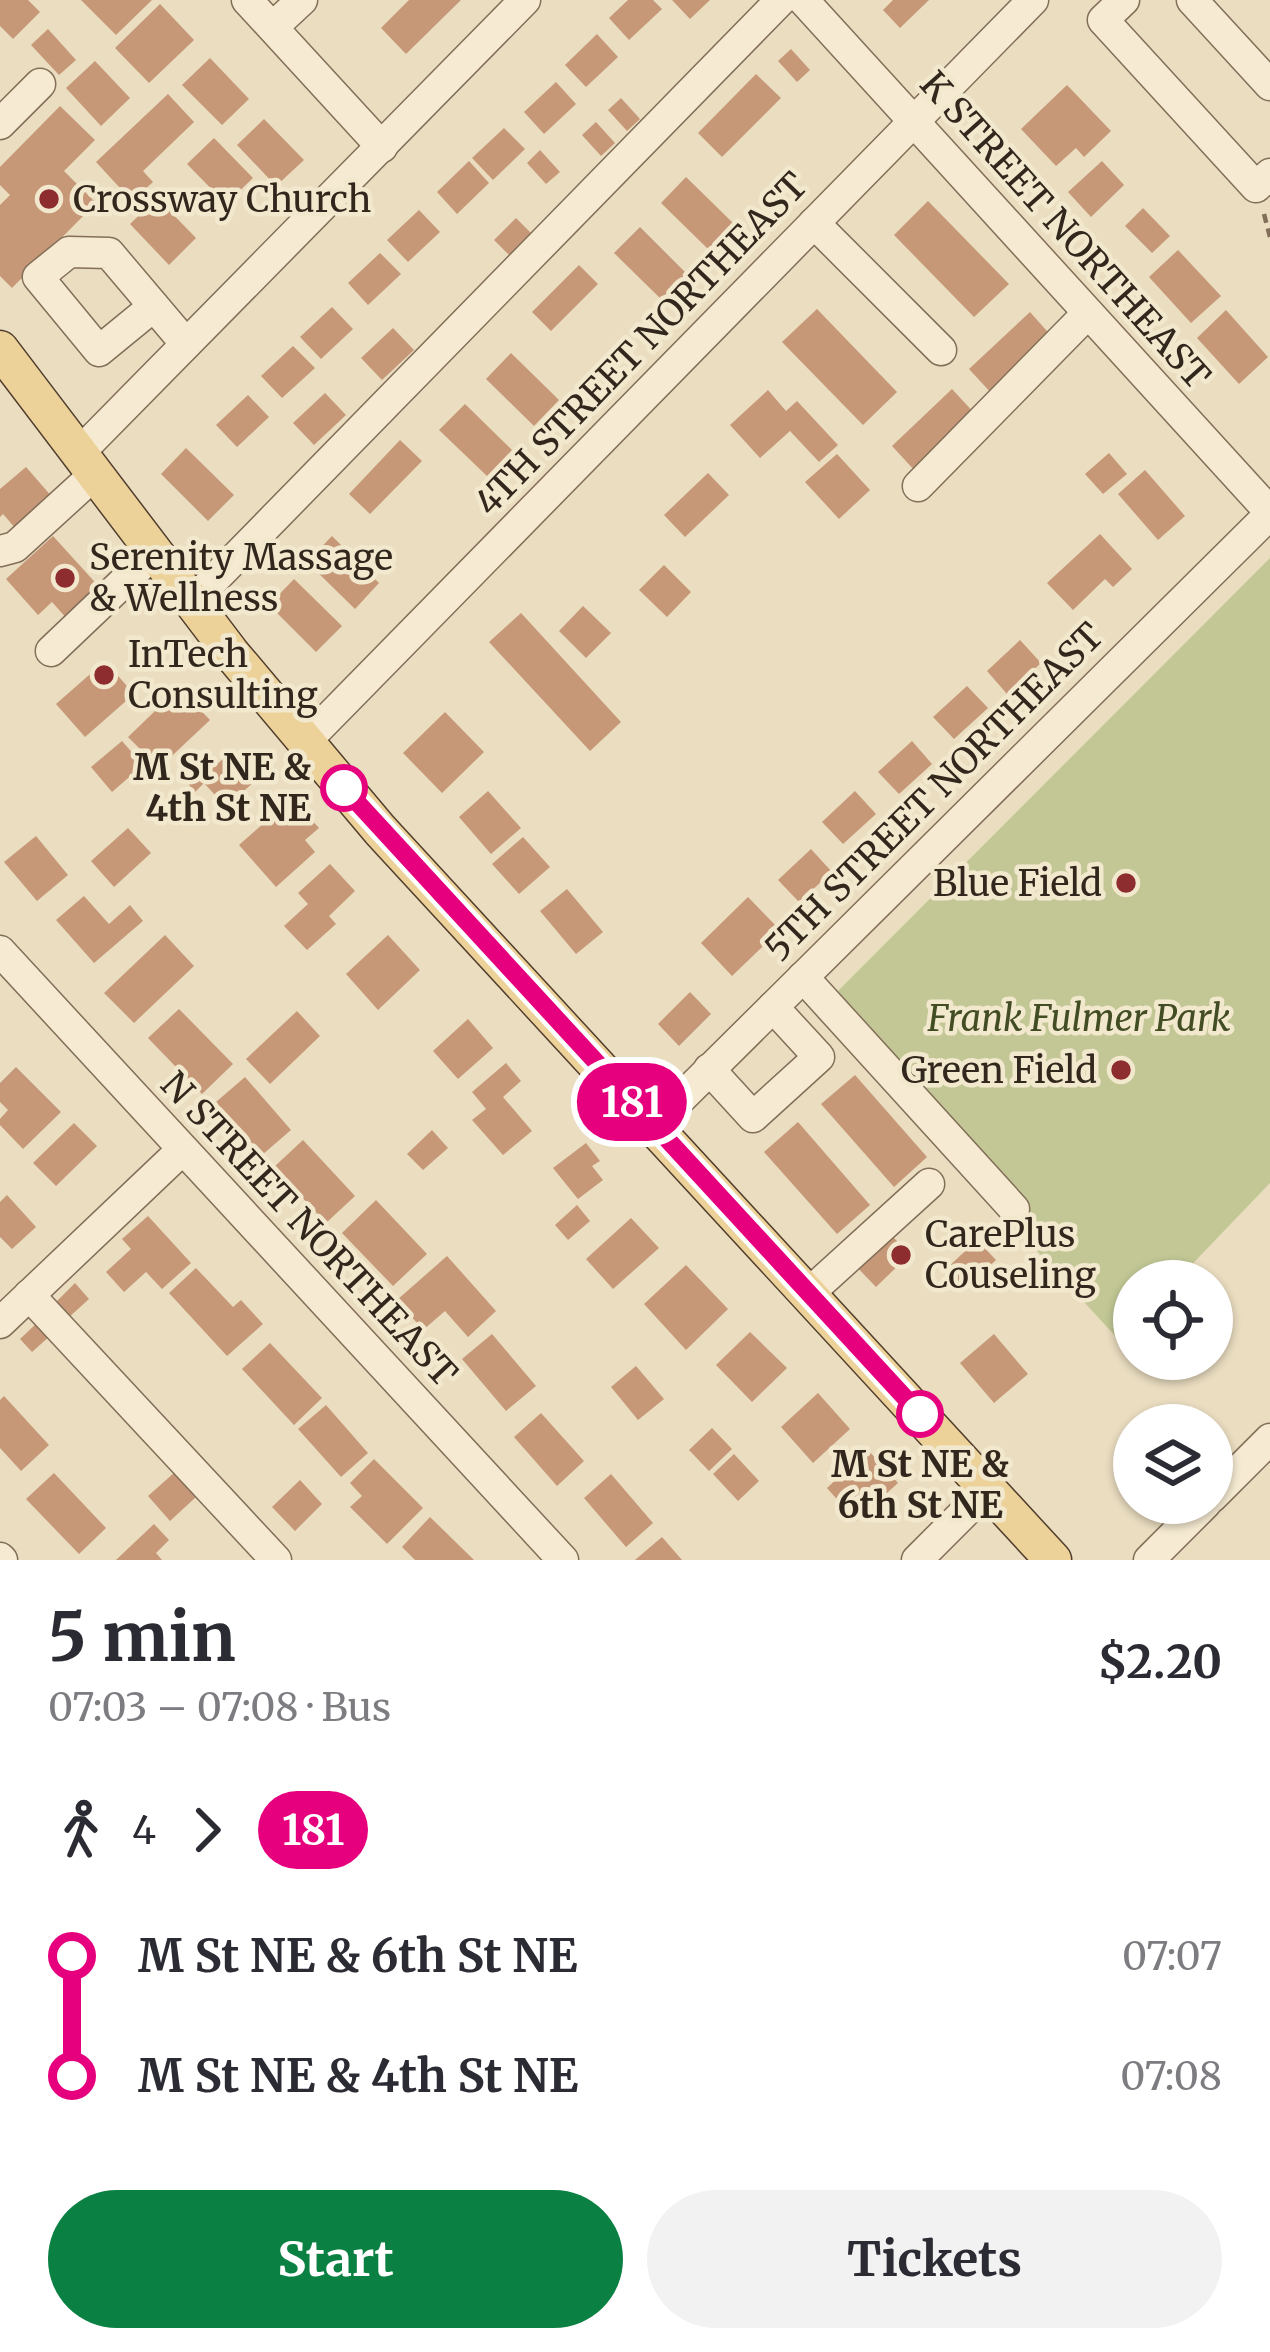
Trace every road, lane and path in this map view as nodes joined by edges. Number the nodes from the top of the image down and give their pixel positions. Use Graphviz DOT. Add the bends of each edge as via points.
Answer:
graph roads {
  1 [pos="248,0"];
  2 [pos="302,0"];
  3 [pos="525,0"];
  4 [pos="781,0"];
  5 [pos="803,0"];
  6 [pos="1034,0"];
  7 [pos="1124,0"];
  8 [pos="1192,0"];
  9 [pos="272,27"];
  10 [pos="40,84"];
  11 [pos="1270,85"];
  12 [pos="914,122"];
  13 [pos="0,124"];
  14 [pos="382,147"];
  15 [pos="1270,174"];
  16 [pos="814,224"];
  17 [pos="154,306"];
  18 [pos="1088,313"];
  19 [pos="186,344"];
  20 [pos="0,349"];
  21 [pos="941,350"];
  22 [pos="87,464"];
  23 [pos="919,485"];
  24 [pos="1270,513"];
  25 [pos="0,551"];
  26 [pos="154,553"];
  27 [pos="192,602"];
  28 [pos="51,652"];
  29 [pos="305,742"];
  30 [pos="0,951"];
  31 [pos="803,977"];
  32 [pos="773,1007"];
  33 [pos="710,1069"];
  34 [pos="653,1126"];
  35 [pos="182,1150"];
  36 [pos="929,1184"];
  37 [pos="1014,1209"];
  38 [pos="808,1294"];
  39 [pos="29,1295"];
  40 [pos="0,1323"];
  41 [pos="1270,1439"];
  42 [pos="1233,1476"];
  43 [pos="989,1488"];
  44 [pos="1185,1524"];
  45 [pos="276,1560"];
  46 [pos="563,1560"];
  47 [pos="917,1560"];
  48 [pos="1053,1560"];
  49 [pos="1149,1560"];
  1 -- 9 [label="street"];
  2 -- 9 [label="street"];
  3 -- 14 [label="street"];
  4 -- 27 [label="street"];
  5 -- 12 [label="street, K STREET NORTHEAST"];
  6 -- 12 [label="street, 4TH STREET NORTHEAST"];
  7 -- 15 [label="street" via="1103,20 1256,187"];
  8 -- 11 [label="street"];
  9 -- 14 [label="street"];
  10 -- 13 [label="street"];
  12 -- 16 [label="street, 4TH STREET NORTHEAST"];
  12 -- 18 [label="street, K STREET NORTHEAST"];
  14 -- 19 [label="street"];
  16 -- 21 [label="street"];
  16 -- 29 [label="street, 4TH STREET NORTHEAST"];
  17 -- 19 [label="street"];
  18 -- 23 [label="street"];
  18 -- 24 [label="street, K STREET NORTHEAST"];
  19 -- 22 [label="street"];
  20 -- 22 [label="main road"];
  22 -- 25 [label="street" via="15,547"];
  22 -- 26 [label="main road"];
  24 -- 31 [label="street, 5TH STREET NORTHEAST"];
  26 -- 27 [label="main road"];
  26 -- 28 [label="street"];
  27 -- 29 [label="main road"];
  29 -- 34 [label="main road"];
  30 -- 35 [label="street, N STREET NORTHEAST"];
  31 -- 32 [label="street, 5TH STREET NORTHEAST"];
  31 -- 37 [label="street"];
  32 -- 33 [label="street, 5TH STREET NORTHEAST"];
  32 -- 33 [label="street" via="819,1057 753,1117"];
  33 -- 34 [label="street, 5TH STREET NORTHEAST"];
  34 -- 38 [label="main road"];
  35 -- 39 [label="street"];
  35 -- 46 [label="street, N STREET NORTHEAST"];
  36 -- 38 [label="street"];
  38 -- 43 [label="main road"];
  39 -- 40 [label="street"];
  39 -- 45 [label="street"];
  41 -- 42 [label="street"];
  43 -- 47 [label="street"];
  43 -- 48 [label="main road"];
  44 -- 49 [label="street"];
}
